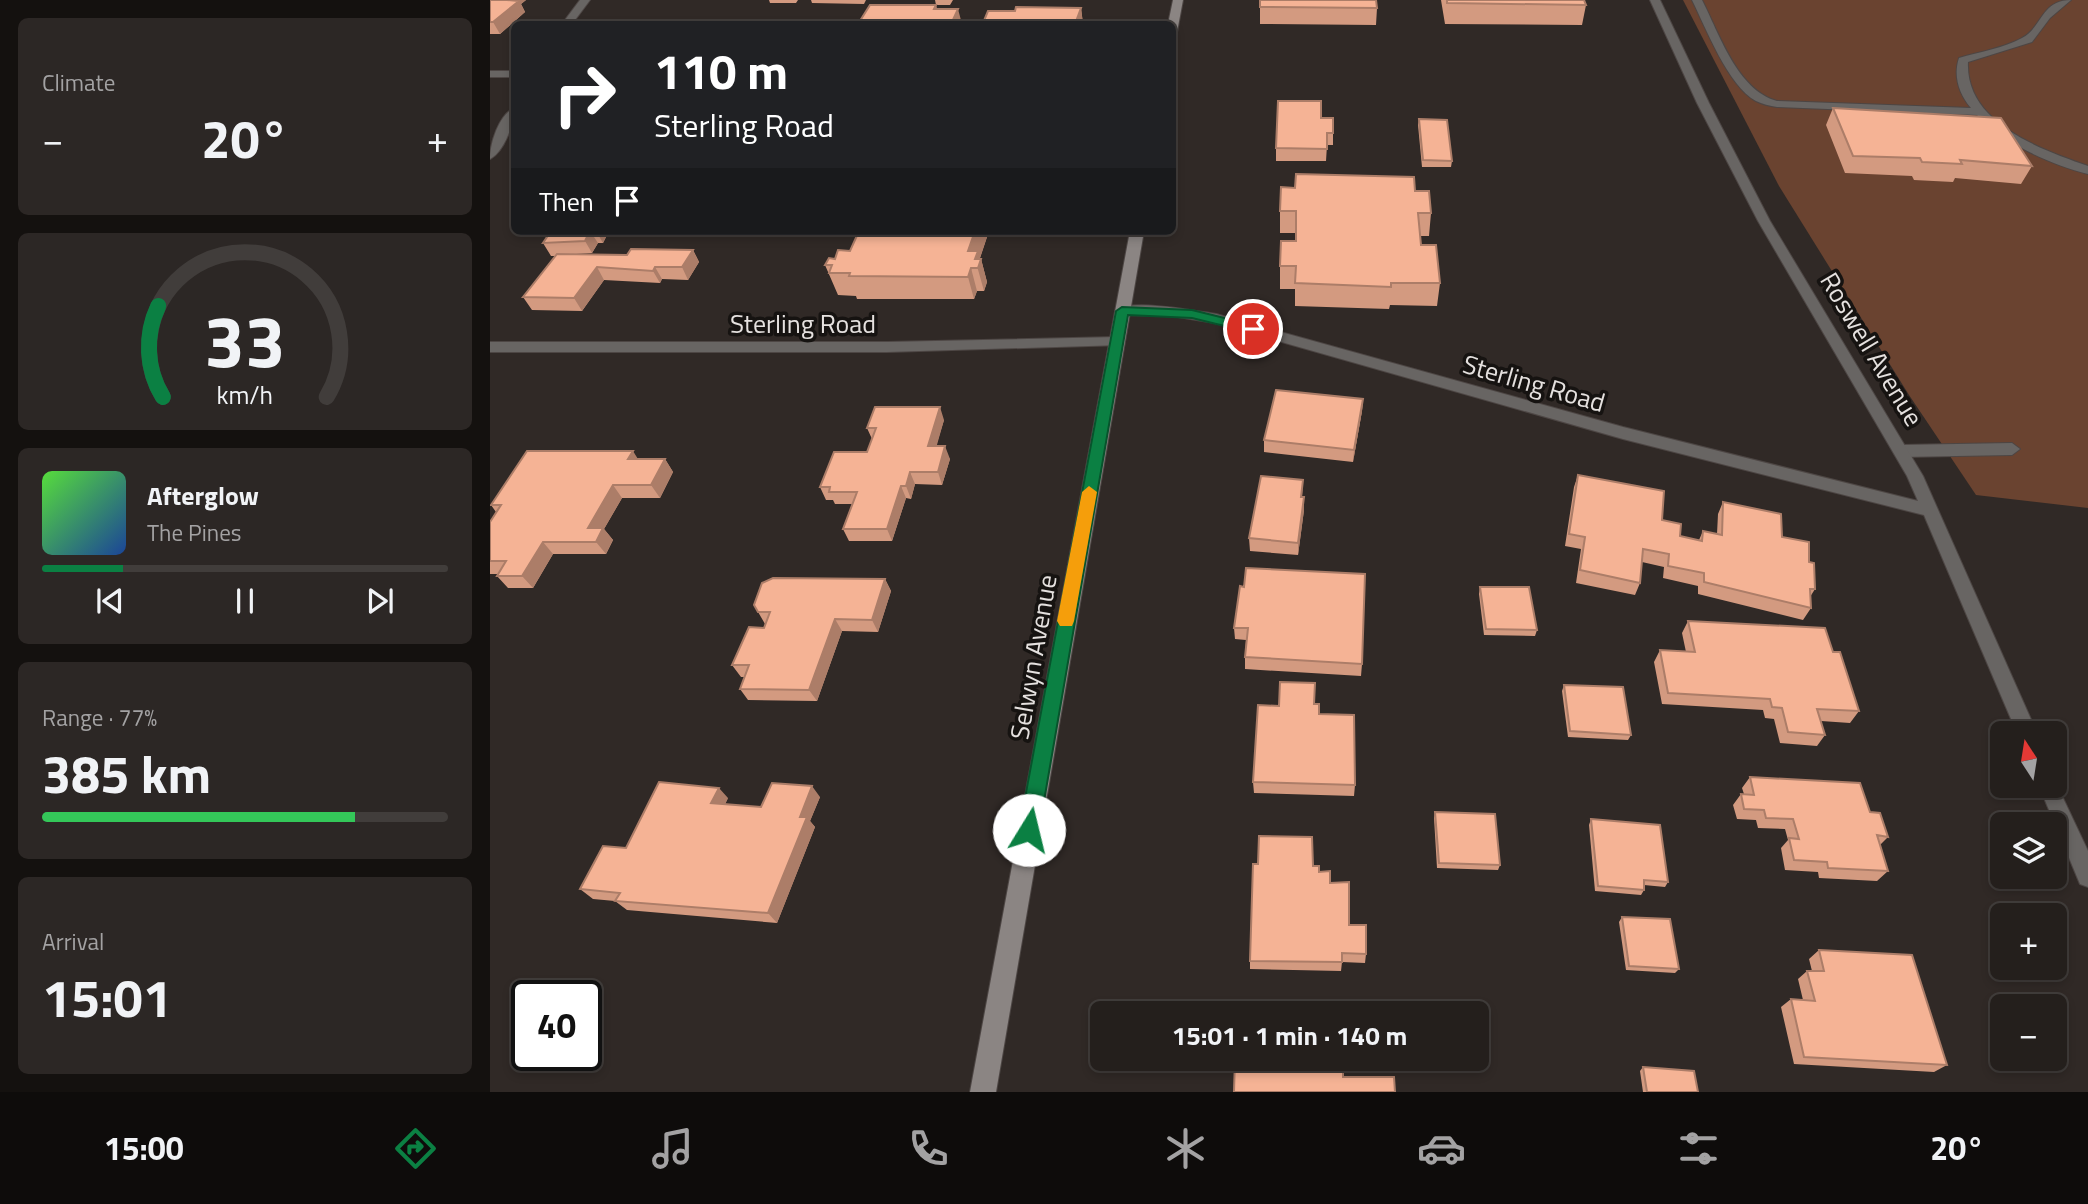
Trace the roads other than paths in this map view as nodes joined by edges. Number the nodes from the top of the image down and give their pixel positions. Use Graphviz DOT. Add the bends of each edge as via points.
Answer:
graph roads {
  1 [pos="585,0"];
  2 [pos="1178,0"];
  3 [pos="1655,0"];
  4 [pos="1697,0"];
  5 [pos="2066,0"];
  6 [pos="569,21"];
  7 [pos="1174,21"];
  8 [pos="490,74"];
  9 [pos="511,75"];
  10 [pos="1979,112"];
  11 [pos="511,116"];
  12 [pos="490,155"];
  13 [pos="2088,170"];
  14 [pos="1136,235"];
  15 [pos="1122,311"];
  16 [pos="1117,342"];
  17 [pos="490,347"];
  18 [pos="2012,449"];
  19 [pos="1901,451"];
  20 [pos="1931,511"];
  21 [pos="2021,721"];
  22 [pos="2054,798"];
  23 [pos="2088,876"];
  24 [pos="983,1092"];
  1 -- 6 [label="street"];
  2 -- 7 [label="street"];
  3 -- 19 [label="street, Roswell Avenue" via="1764,221"];
  4 -- 10 [label="street" via="1749,89 1763,101"];
  5 -- 10 [label="street" via="2028,40 1963,60 1963,89"];
  8 -- 9 [label="street"];
  10 -- 13 [label="street" via="2032,147"];
  11 -- 12 [label="street"];
  14 -- 15 [label="street, Selwyn Avenue"];
  15 -- 16 [label="street, Selwyn Avenue"];
  15 -- 20 [label="street, Sterling Road" via="1216,319 1623,433"];
  16 -- 17 [label="street, Sterling Road"];
  16 -- 24 [label="street, Selwyn Avenue"];
  18 -- 19 [label="street"];
  19 -- 20 [label="street, Roswell Avenue"];
  20 -- 21 [label="street, Roswell Avenue"];
  22 -- 23 [label="street"];
}
